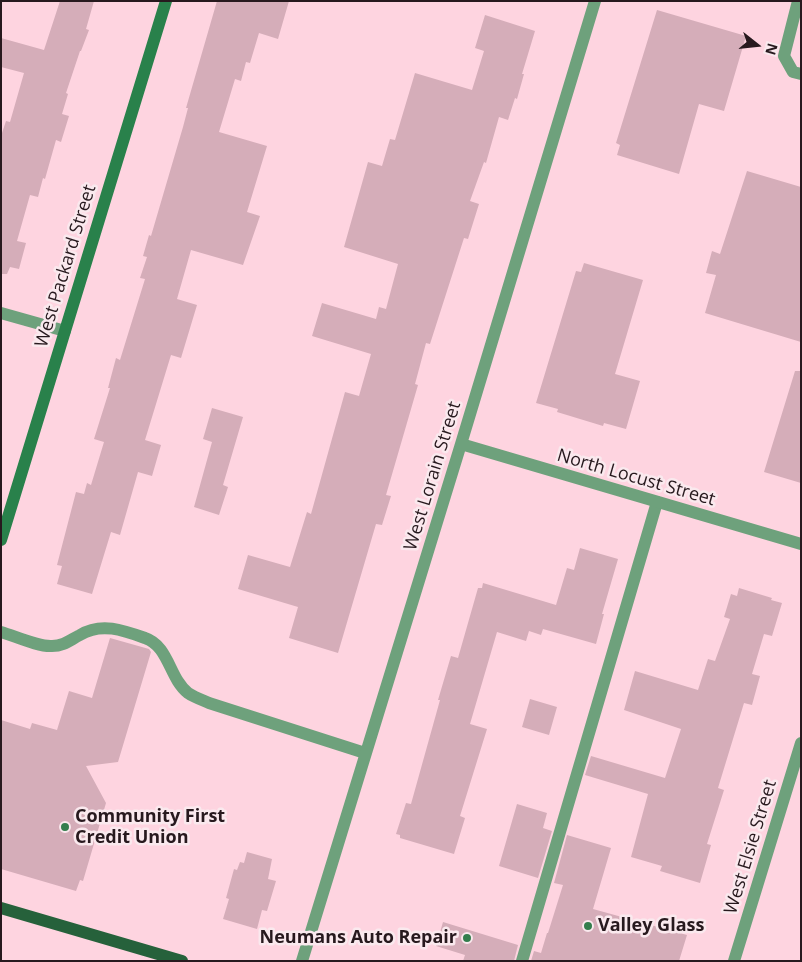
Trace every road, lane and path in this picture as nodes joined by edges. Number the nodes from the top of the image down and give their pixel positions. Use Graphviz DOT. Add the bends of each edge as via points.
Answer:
graph roads {
  1 [pos="166,1"];
  2 [pos="595,1"];
  3 [pos="798,1"];
  4 [pos="801,74"];
  5 [pos="1,313"];
  6 [pos="65,331"];
  7 [pos="461,444"];
  8 [pos="657,502"];
  9 [pos="1,540"];
  10 [pos="801,544"];
  11 [pos="1,632"];
  12 [pos="801,743"];
  13 [pos="365,753"];
  14 [pos="1,908"];
  15 [pos="182,961"];
  16 [pos="302,961"];
  17 [pos="522,961"];
  18 [pos="734,961"];
  1 -- 6 [label="street, West Packard Street"];
  2 -- 7 [label="street, West Lorain Street"];
  3 -- 4 [label="street" via="784,56 794,72"];
  5 -- 6 [label="street"];
  6 -- 9 [label="street, West Packard Street"];
  7 -- 8 [label="street, North Locust Street"];
  7 -- 13 [label="street, West Lorain Street"];
  8 -- 10 [label="street, North Locust Street"];
  8 -- 17 [label="street"];
  11 -- 13 [label="street" via="50,647 63,645 100,627 148,638 163,651 170,670 188,693 216,706"];
  12 -- 18 [label="street, West Elsie Street"];
  13 -- 16 [label="street, West Lorain Street"];
  14 -- 15 [label="main road"];
}
